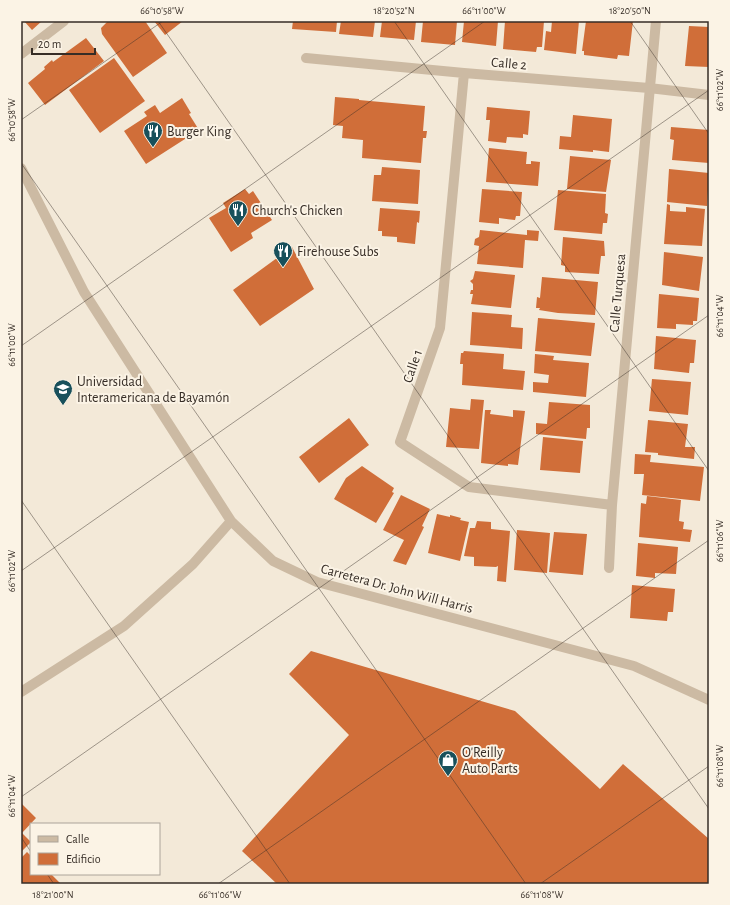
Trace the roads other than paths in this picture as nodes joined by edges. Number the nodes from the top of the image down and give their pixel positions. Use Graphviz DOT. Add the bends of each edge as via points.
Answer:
graph roads {
  1 [pos="64,21"];
  2 [pos="656,21"];
  3 [pos="21,54"];
  4 [pos="306,58"];
  5 [pos="464,73"];
  6 [pos="649,88"];
  7 [pos="709,95"];
  8 [pos="21,168"];
  9 [pos="612,505"];
  10 [pos="231,521"];
  11 [pos="608,568"];
  12 [pos="21,692"];
  13 [pos="709,700"];
  1 -- 3 [label="street"];
  2 -- 6 [label="street, Calle Turquesa"];
  4 -- 5 [label="street, Calle 2"];
  5 -- 6 [label="street, Calle 2"];
  5 -- 9 [label="street, Calle 1" via="440,328 400,442 469,487"];
  6 -- 7 [label="street, Calle 2"];
  6 -- 9 [label="street, Calle Turquesa"];
  8 -- 10 [label="street, Carretera Dr. John Will Harris" via="84,292"];
  9 -- 11 [label="street, Calle Turquesa"];
  10 -- 12 [label="street" via="193,564 124,626"];
  10 -- 13 [label="street, Carretera Dr. John Will Harris" via="273,560 317,582 634,666"];
}
